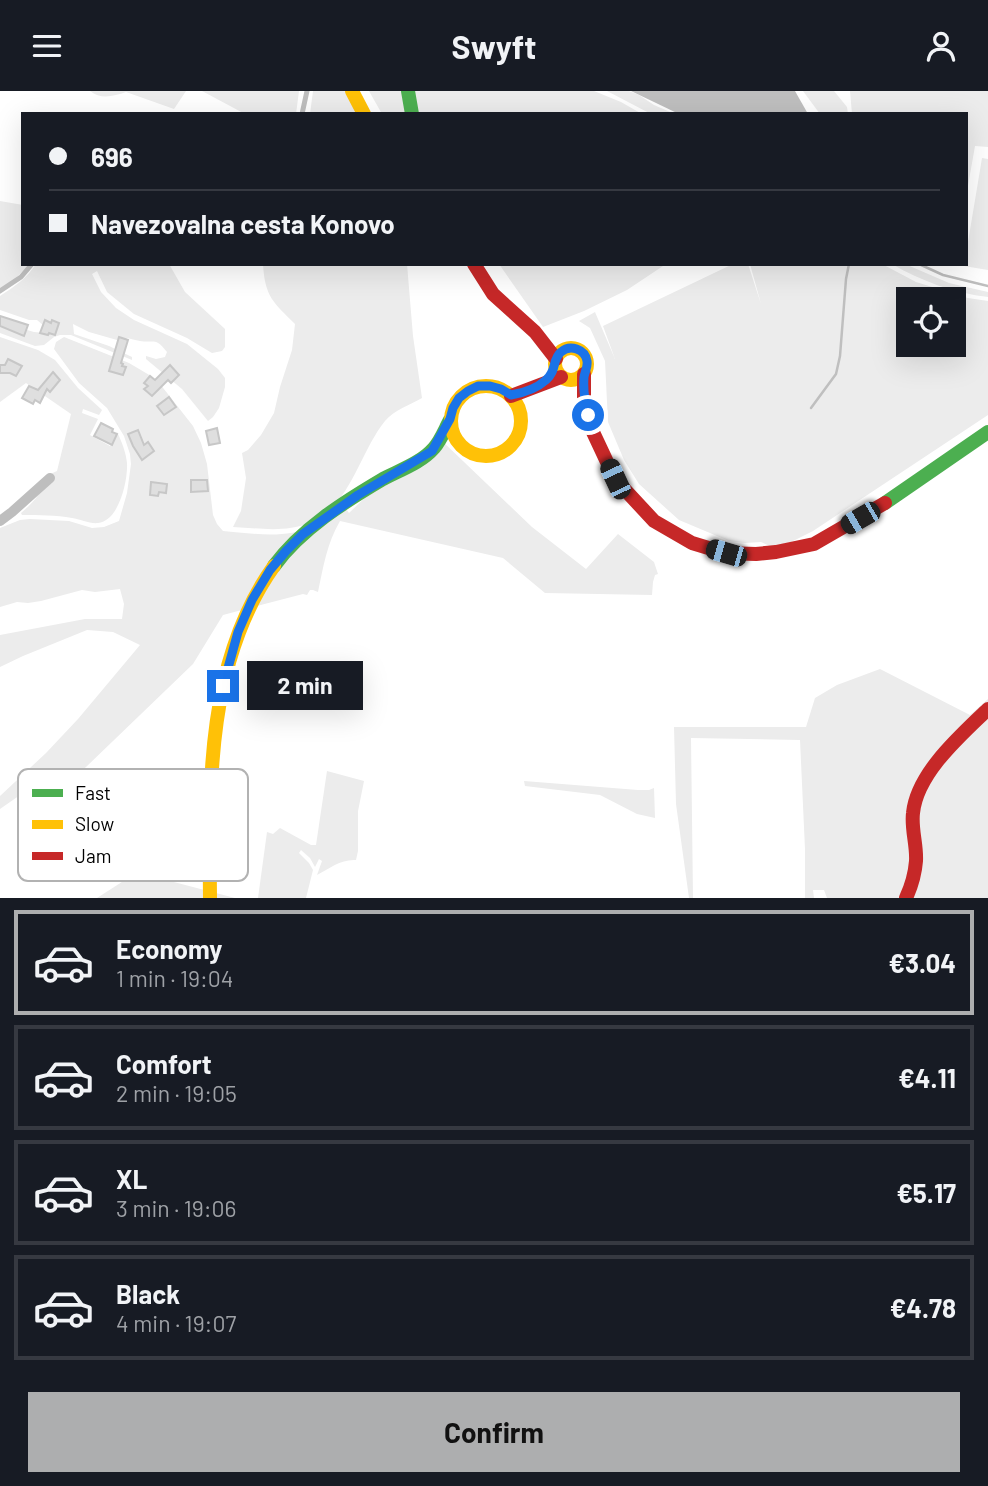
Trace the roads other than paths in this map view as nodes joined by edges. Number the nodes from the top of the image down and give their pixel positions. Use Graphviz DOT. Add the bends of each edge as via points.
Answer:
graph roads {
  1 [pos="307,91"];
  2 [pos="352,91"];
  3 [pos="408,91"];
  4 [pos="302,112"];
  5 [pos="363,112"];
  6 [pos="412,112"];
  7 [pos="30,266"];
  8 [pos="475,266"];
  9 [pos="0,291"];
  10 [pos="535,332"];
  11 [pos="568,348"];
  12 [pos="557,373"];
  13 [pos="584,374"];
  14 [pos="527,392"];
  15 [pos="511,395"];
  16 [pos="584,401"];
  17 [pos="521,416"];
  18 [pos="450,419"];
  19 [pos="988,432"];
  20 [pos="466,450"];
  21 [pos="432,451"];
  22 [pos="50,478"];
  23 [pos="0,521"];
  24 [pos="988,709"];
  25 [pos="212,769"];
  26 [pos="906,898"];
  1 -- 4 [label="lane"];
  2 -- 5 [label="main road"];
  3 -- 6 [label="main road"];
  7 -- 9 [label="lane"];
  8 -- 10 [label="main road" via="493,294"];
  10 -- 11 [label="main road"];
  10 -- 12 [label="main road"];
  11 -- 12 [label="main road" via="559,354"];
  11 -- 13 [label="main road" via="579,350 587,359"];
  12 -- 13 [label="main road" via="576,380"];
  12 -- 14 [label="main road"];
  12 -- 16 [label="main road"];
  13 -- 16 [label="main road"];
  14 -- 15 [label="main road"];
  14 -- 17 [label="main road"];
  15 -- 17 [label="main road"];
  15 -- 18 [label="main road" via="478,386 459,398"];
  16 -- 19 [label="main road" via="615,479 653,521 692,543 726,553 756,554 814,544 882,505"];
  17 -- 20 [label="main road" via="517,439 509,448 488,457"];
  18 -- 20 [label="main road" via="457,442"];
  18 -- 21 [label="main road"];
  20 -- 21 [label="main road"];
  21 -- 25 [label="main road" via="303,534 270,570 238,632 223,686"];
  22 -- 23 [label="street"];
  24 -- 26 [label="main road" via="943,756 918,792 913,810 916,863"];
}
